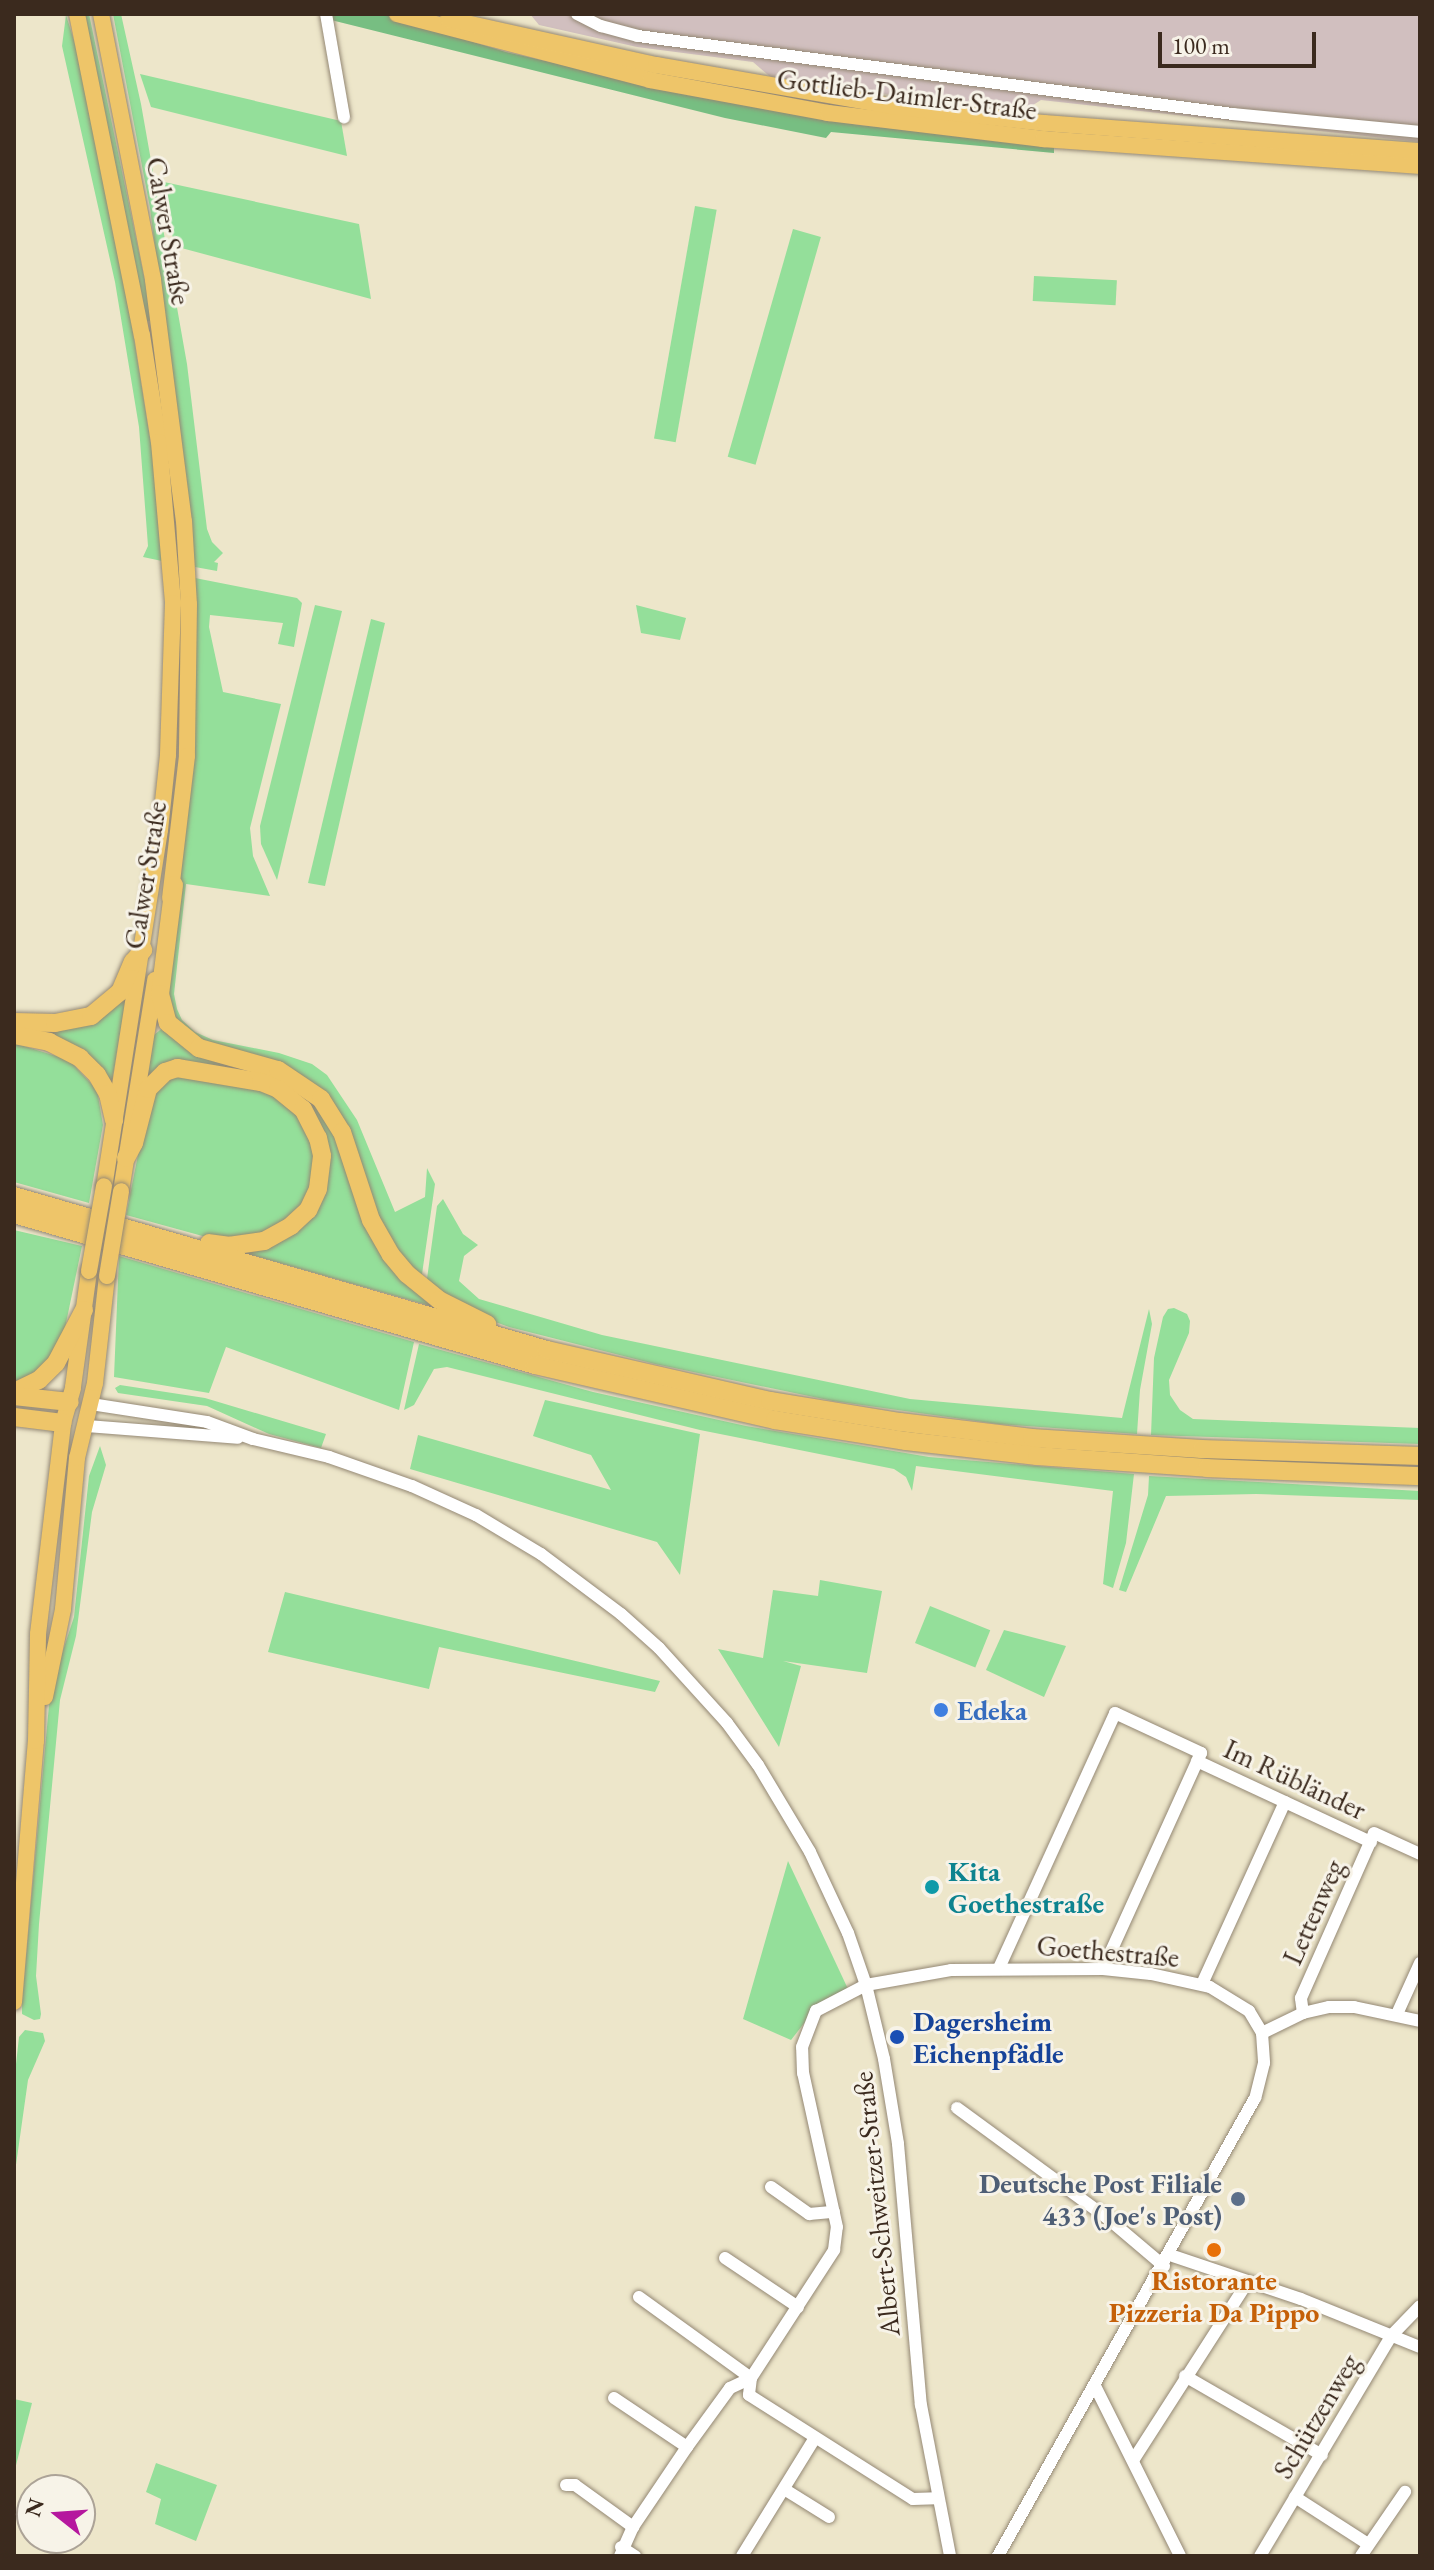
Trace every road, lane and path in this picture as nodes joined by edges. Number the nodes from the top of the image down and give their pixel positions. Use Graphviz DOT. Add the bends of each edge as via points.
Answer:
graph roads {
  1 [pos="77,14"];
  2 [pos="101,14"];
  3 [pos="326,14"];
  4 [pos="397,14"];
  5 [pos="429,14"];
  6 [pos="577,14"];
  7 [pos="344,117"];
  8 [pos="1420,132"];
  9 [pos="1420,151"];
  10 [pos="1420,166"];
  11 [pos="174,885"];
  12 [pos="143,950"];
  13 [pos="14,1022"];
  14 [pos="14,1035"];
  15 [pos="114,1120"];
  16 [pos="126,1158"];
  17 [pos="14,1187"];
  18 [pos="112,1189"];
  19 [pos="14,1196"];
  20 [pos="37,1201"];
  21 [pos="14,1214"];
  22 [pos="14,1225"];
  23 [pos="166,1240"];
  24 [pos="141,1250"];
  25 [pos="84,1310"];
  26 [pos="536,1347"];
  27 [pos="14,1394"];
  28 [pos="70,1402"];
  29 [pos="91,1404"];
  30 [pos="14,1417"];
  31 [pos="63,1423"];
  32 [pos="87,1426"];
  33 [pos="253,1439"];
  34 [pos="1420,1456"];
  35 [pos="1420,1476"];
  36 [pos="36,1741"];
  37 [pos="1199,1757"];
  38 [pos="1285,1802"];
  39 [pos="1373,1837"];
  40 [pos="1420,1854"];
  41 [pos="1420,1963"];
  42 [pos="999,1968"];
  43 [pos="1103,1969"];
  44 [pos="1202,1984"];
  45 [pos="866,1985"];
  46 [pos="14,2002"];
  47 [pos="1303,2013"];
  48 [pos="1397,2014"];
  49 [pos="1420,2021"];
  50 [pos="1262,2033"];
  51 [pos="957,2108"];
  52 [pos="771,2187"];
  53 [pos="834,2212"];
  54 [pos="725,2258"];
  55 [pos="1167,2260"];
  56 [pos="1247,2283"];
  57 [pos="639,2297"];
  58 [pos="1420,2306"];
  59 [pos="798,2307"];
  60 [pos="1392,2335"];
  61 [pos="1420,2347"];
  62 [pos="1185,2376"];
  63 [pos="751,2378"];
  64 [pos="1095,2386"];
  65 [pos="614,2398"];
  66 [pos="815,2438"];
  67 [pos="687,2447"];
  68 [pos="1322,2455"];
  69 [pos="1134,2459"];
  70 [pos="566,2485"];
  71 [pos="784,2489"];
  72 [pos="1405,2492"];
  73 [pos="1295,2497"];
  74 [pos="936,2498"];
  75 [pos="829,2517"];
  76 [pos="633,2527"];
  77 [pos="1368,2544"];
  78 [pos="621,2552"];
  79 [pos="635,2556"];
  80 [pos="742,2556"];
  81 [pos="950,2556"];
  82 [pos="998,2556"];
  83 [pos="1180,2556"];
  84 [pos="1260,2556"];
  85 [pos="1361,2556"];
  1 -- 12 [label="main road, Calwer Straße" via="139,320 167,523 173,644 168,755"];
  2 -- 11 [label="main road, Calwer Straße" via="153,280 184,521 190,676"];
  3 -- 7 [label="street"];
  4 -- 10 [label="main road, Gottlieb-Daimler-Straße" via="650,80 828,113 1030,137"];
  5 -- 9 [label="main road, Gottlieb-Daimler-Straße" via="656,65 876,104 1045,123"];
  6 -- 8 [label="street" via="638,36 1233,114"];
  11 -- 16 [label="main road, Calwer Straße"];
  11 -- 26 [label="highway" via="160,994 168,1023 199,1048 278,1070 308,1087 342,1132 371,1220 407,1274 454,1310"];
  12 -- 13 [label="highway" via="120,992 91,1016 55,1023"];
  12 -- 15 [label="main road, Calwer Straße"];
  14 -- 15 [label="highway" via="49,1042 80,1058 108,1094"];
  15 -- 18 [label="main road, Calwer Straße"];
  16 -- 18 [label="main road, Calwer Straße"];
  16 -- 23 [label="highway" via="148,1089 177,1068 261,1082 290,1098 312,1123 322,1156 320,1181 308,1210 291,1226 247,1245"];
  17 -- 20 [label="highway"];
  18 -- 25 [label="main road, Calwer Straße, bridge"];
  18 -- 29 [label="main road, Calwer Straße, bridge"];
  19 -- 20 [label="highway"];
  20 -- 23 [label="highway"];
  21 -- 24 [label="highway"];
  22 -- 24 [label="highway" via="124,1253"];
  23 -- 26 [label="highway"];
  24 -- 35 [label="highway" via="525,1363 793,1423 1056,1458"];
  25 -- 27 [label="highway" via="49,1372"];
  25 -- 28 [label="main road, Calwer Straße"];
  26 -- 34 [label="highway" via="732,1394 946,1428 1126,1445"];
  27 -- 28 [label="highway"];
  28 -- 29 [label="main road"];
  28 -- 31 [label="main road, Calwer Straße"];
  29 -- 32 [label="main road, Calwer Straße"];
  29 -- 33 [label="street" via="207,1422"];
  30 -- 31 [label="highway"];
  31 -- 32 [label="main road"];
  31 -- 36 [label="main road, Calwer Straße" via="38,1634"];
  32 -- 33 [label="street"];
  32 -- 36 [label="main road, Calwer Straße" via="77,1458 59,1635"];
  33 -- 45 [label="street, Albert-Schweitzer-Straße" via="395,1479 476,1515 541,1554 621,1614 694,1684 758,1765 838,1911"];
  36 -- 46 [label="main road, Calwer Straße"];
  37 -- 38 [label="street, Im Rübländer"];
  37 -- 42 [label="street, Im Rübländer" via="1115,1713"];
  37 -- 43 [label="street"];
  38 -- 39 [label="street, Im Rübländer"];
  38 -- 44 [label="street"];
  39 -- 40 [label="street, Im Rübländer"];
  39 -- 47 [label="street, Lettenweg" via="1301,1998"];
  41 -- 48 [label="street"];
  42 -- 43 [label="street, Goethestraße"];
  42 -- 45 [label="street, Goethestraße" via="951,1970"];
  43 -- 44 [label="street, Goethestraße"];
  44 -- 50 [label="street, Goethestraße" via="1236,2000"];
  45 -- 53 [label="street, Goethestraße" via="816,2011 802,2047"];
  45 -- 74 [label="street, Albert-Schweitzer-Straße" via="898,2144 921,2405"];
  47 -- 48 [label="street" via="1329,2007"];
  47 -- 50 [label="street"];
  48 -- 49 [label="street"];
  50 -- 55 [label="street" via="1264,2063 1255,2098"];
  51 -- 55 [label="street"];
  52 -- 53 [label="street" via="809,2214"];
  53 -- 59 [label="street, Goethestraße" via="834,2250"];
  54 -- 59 [label="street"];
  55 -- 56 [label="street"];
  55 -- 64 [label="street"];
  56 -- 60 [label="street"];
  56 -- 62 [label="street"];
  57 -- 63 [label="street"];
  58 -- 60 [label="street, Schützenweg"];
  59 -- 63 [label="street, Goethestraße"];
  60 -- 61 [label="street"];
  60 -- 68 [label="street, Schützenweg"];
  62 -- 68 [label="street"];
  62 -- 69 [label="street"];
  63 -- 66 [label="street" via="749,2395"];
  63 -- 67 [label="street, Goethestraße" via="730,2388"];
  64 -- 69 [label="street"];
  64 -- 82 [label="street"];
  65 -- 67 [label="street"];
  66 -- 71 [label="street"];
  66 -- 74 [label="street" via="913,2499"];
  67 -- 76 [label="street, Goethestraße"];
  68 -- 73 [label="street, Schützenweg"];
  69 -- 83 [label="street"];
  70 -- 76 [label="street" via="575,2485"];
  71 -- 75 [label="street"];
  71 -- 80 [label="street"];
  72 -- 77 [label="street"];
  73 -- 77 [label="street"];
  73 -- 84 [label="street, Schützenweg"];
  74 -- 81 [label="street, Albert-Schweitzer-Straße"];
  76 -- 78 [label="street, Goethestraße"];
  77 -- 85 [label="street"];
  78 -- 79 [label="street"];
}
